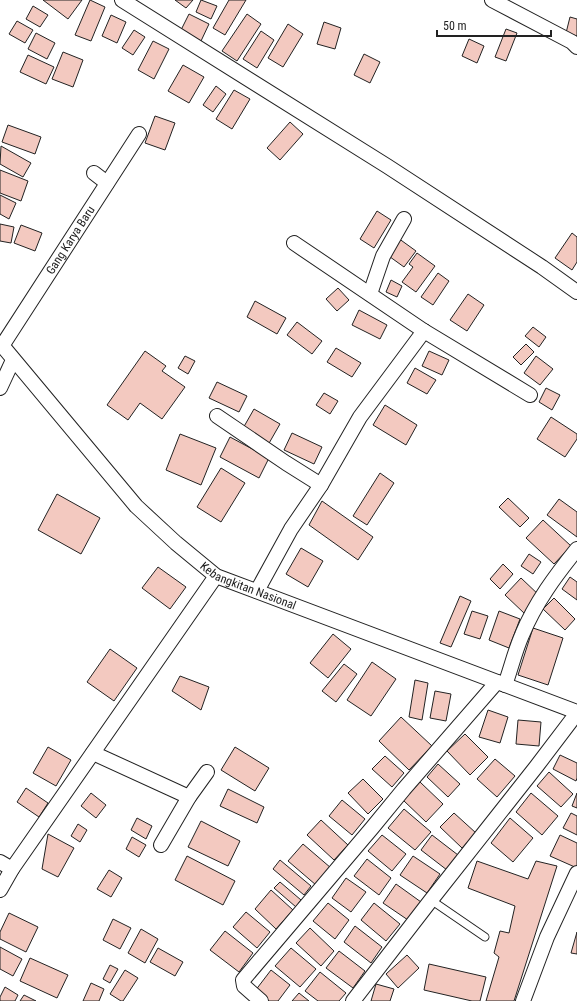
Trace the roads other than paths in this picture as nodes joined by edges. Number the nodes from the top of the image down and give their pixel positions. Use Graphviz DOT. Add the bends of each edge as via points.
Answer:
graph roads {
  1 [pos="122,0"];
  2 [pos="492,0"];
  3 [pos="577,48"];
  4 [pos="139,134"];
  5 [pos="94,173"];
  6 [pos="108,183"];
  7 [pos="404,219"];
  8 [pos="294,243"];
  9 [pos="577,292"];
  10 [pos="370,294"];
  11 [pos="424,331"];
  12 [pos="1,345"];
  13 [pos="13,360"];
  14 [pos="0,388"];
  15 [pos="530,395"];
  16 [pos="217,416"];
  17 [pos="320,485"];
  18 [pos="577,549"];
  19 [pos="216,576"];
  20 [pos="257,591"];
  21 [pos="501,683"];
  22 [pos="577,712"];
  23 [pos="93,753"];
  24 [pos="207,772"];
  25 [pos="188,797"];
  26 [pos="161,845"];
  27 [pos="6,866"];
  28 [pos="577,873"];
  29 [pos="0,890"];
  30 [pos="431,900"];
  31 [pos="485,937"];
  32 [pos="261,1001"];
  33 [pos="353,1001"];
  34 [pos="522,1001"];
  1 -- 9 [label="street" via="387,166"];
  2 -- 3 [label="street" via="572,42"];
  4 -- 6 [label="street, Gang Karya Baru"];
  5 -- 6 [label="street"];
  6 -- 12 [label="street, Gang Karya Baru"];
  7 -- 10 [label="street" via="384,256"];
  8 -- 10 [label="street"];
  10 -- 11 [label="street"];
  11 -- 15 [label="street"];
  11 -- 17 [label="street" via="360,417"];
  12 -- 13 [label="street, Kebangkitan Nasional"];
  13 -- 14 [label="street"];
  13 -- 19 [label="street, Kebangkitan Nasional" via="136,506"];
  16 -- 17 [label="street"];
  17 -- 20 [label="street" via="291,529"];
  18 -- 21 [label="street" via="555,576 536,607"];
  19 -- 20 [label="street, Kebangkitan Nasional"];
  19 -- 23 [label="street"];
  20 -- 21 [label="street, Kebangkitan Nasional"];
  21 -- 22 [label="street, Kebangkitan Nasional"];
  21 -- 32 [label="street" via="404,789 243,980 244,986"];
  22 -- 30 [label="street"];
  23 -- 25 [label="street"];
  23 -- 27 [label="street"];
  24 -- 25 [label="street"];
  25 -- 26 [label="street"];
  27 -- 29 [label="street"];
  28 -- 34 [label="street" via="547,937"];
  30 -- 31 [label="lane"];
  30 -- 33 [label="street"];
}
